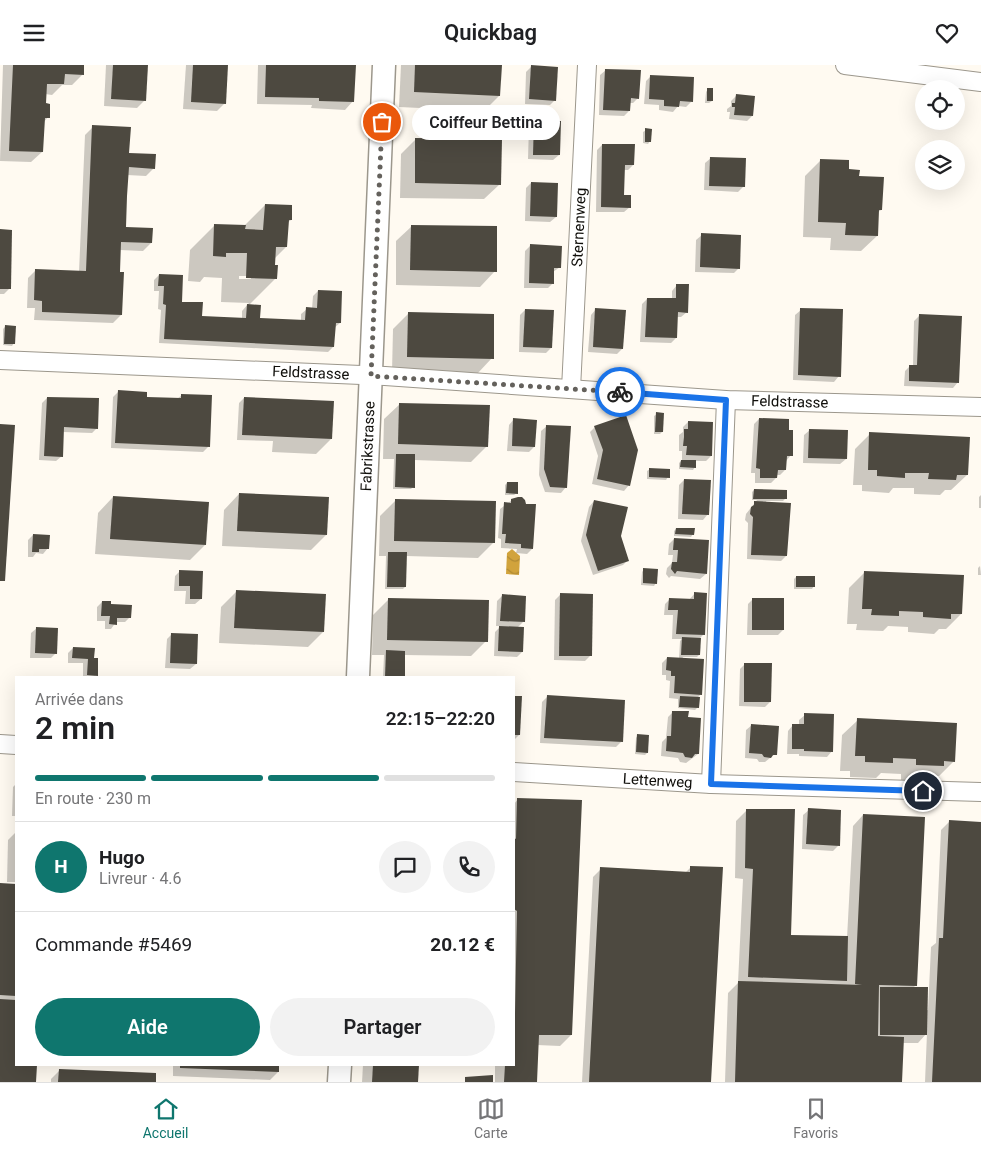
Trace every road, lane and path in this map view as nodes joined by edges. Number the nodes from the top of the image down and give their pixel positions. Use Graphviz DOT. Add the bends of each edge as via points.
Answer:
graph roads {
  1 [pos="384,65"];
  2 [pos="587,65"];
  3 [pos="845,65"];
  4 [pos="981,82"];
  5 [pos="0,360"];
  6 [pos="371,376"];
  7 [pos="571,389"];
  8 [pos="726,400"];
  9 [pos="981,407"];
  10 [pos="358,676"];
  11 [pos="0,744"];
  12 [pos="15,745"];
  13 [pos="515,771"];
  14 [pos="711,784"];
  15 [pos="981,792"];
  16 [pos="340,1066"];
  17 [pos="339,1082"];
  1 -- 6 [label="street, Fabrikstrasse"];
  2 -- 7 [label="street, Sternenweg"];
  3 -- 4 [label="street"];
  5 -- 6 [label="street, Feldstrasse"];
  6 -- 7 [label="street, Feldstrasse"];
  6 -- 10 [label="street, Fabrikstrasse"];
  7 -- 8 [label="street, Feldstrasse"];
  8 -- 9 [label="street, Feldstrasse"];
  8 -- 14 [label="street"];
  11 -- 12 [label="street"];
  13 -- 14 [label="street, Lettenweg"];
  14 -- 15 [label="street, Lettenweg"];
  16 -- 17 [label="street"];
}
